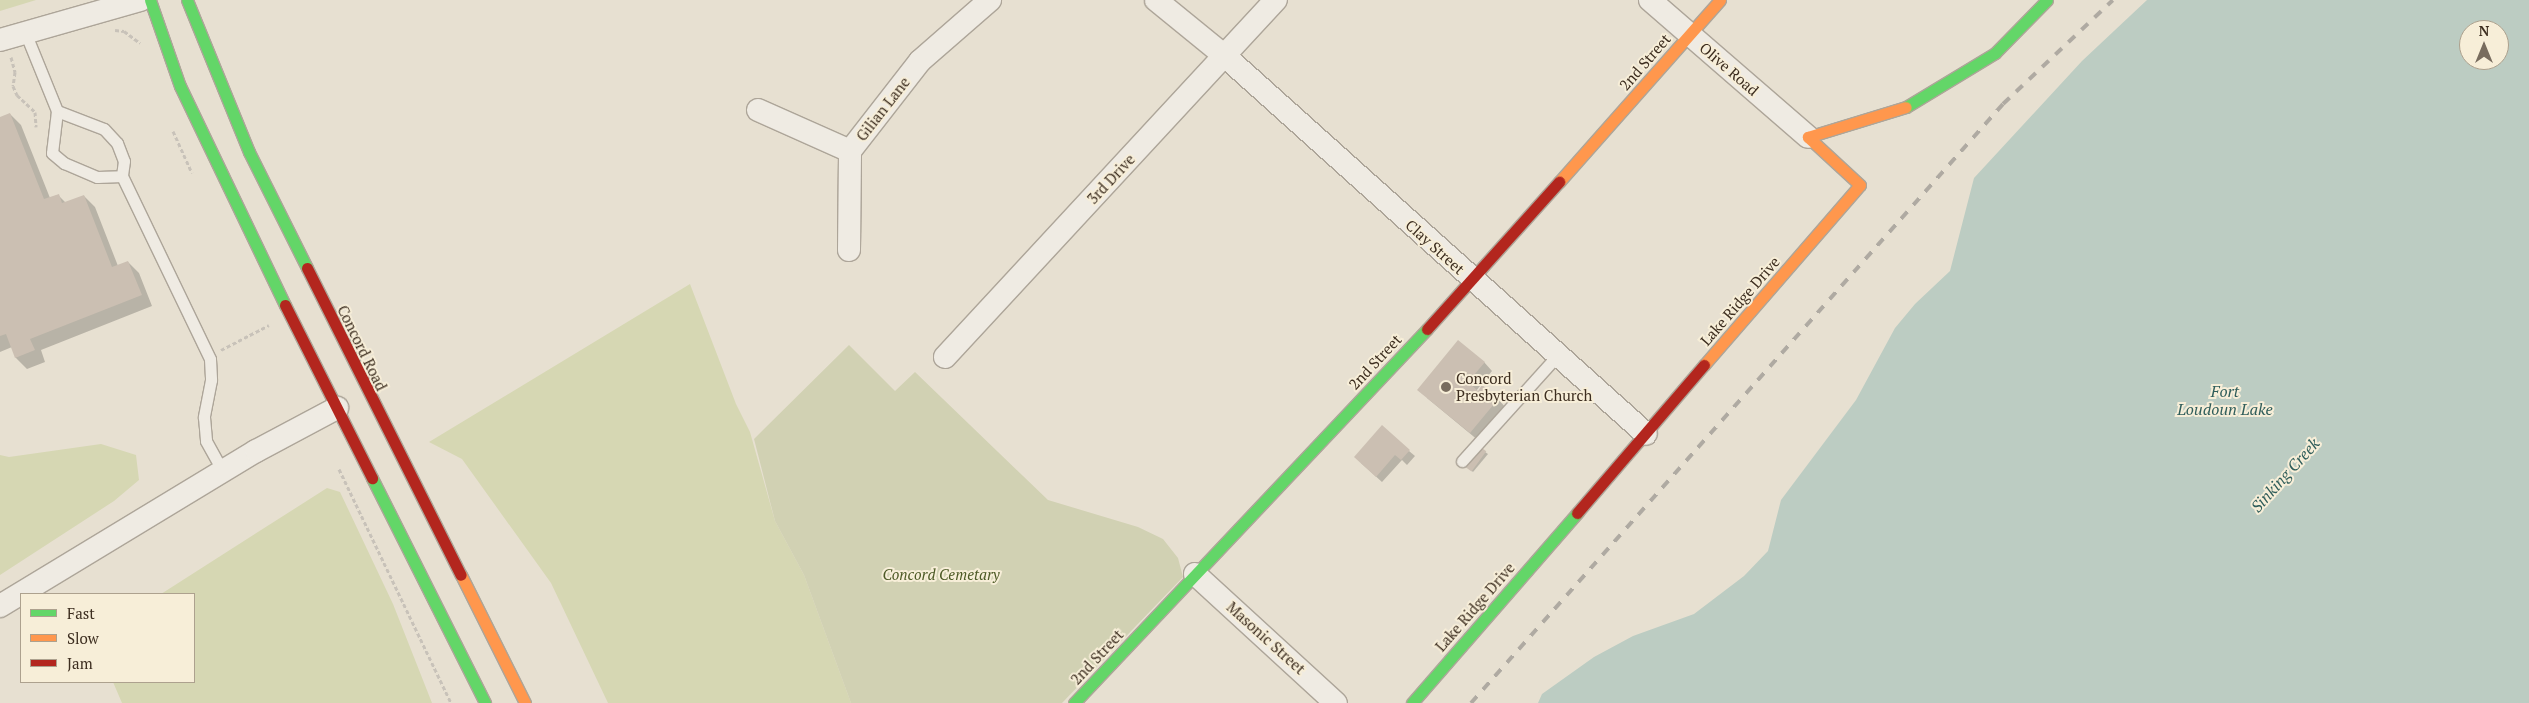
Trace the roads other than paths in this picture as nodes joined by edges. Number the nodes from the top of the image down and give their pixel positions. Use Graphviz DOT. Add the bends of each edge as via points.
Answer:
graph roads {
  1 [pos="140,0"];
  2 [pos="150,0"];
  3 [pos="187,0"];
  4 [pos="990,0"];
  5 [pos="1156,0"];
  6 [pos="1276,0"];
  7 [pos="1650,0"];
  8 [pos="1720,0"];
  9 [pos="2047,0"];
  10 [pos="25,32"];
  11 [pos="1689,34"];
  12 [pos="5,46"];
  13 [pos="1226,57"];
  14 [pos="758,110"];
  15 [pos="57,111"];
  16 [pos="1808,138"];
  17 [pos="850,151"];
  18 [pos="122,176"];
  19 [pos="849,250"];
  20 [pos="1472,281"];
  21 [pos="1557,356"];
  22 [pos="945,357"];
  23 [pos="355,401"];
  24 [pos="1646,434"];
  25 [pos="1462,460"];
  26 [pos="223,472"];
  27 [pos="1195,574"];
  28 [pos="22,593"];
  29 [pos="20,594"];
  30 [pos="0,606"];
  31 [pos="485,703"];
  32 [pos="525,703"];
  33 [pos="1074,703"];
  34 [pos="1336,703"];
  35 [pos="1412,703"];
  1 -- 10 [label="street"];
  2 -- 23 [label="street, Concord Road" via="199,130"];
  3 -- 23 [label="street, Concord Road"];
  4 -- 17 [label="street, Gilian Lane" via="920,61"];
  5 -- 13 [label="street"];
  6 -- 13 [label="street, 3rd Drive"];
  7 -- 11 [label="street, Olive Road"];
  8 -- 11 [label="street, 2nd Street"];
  9 -- 16 [label="street" via="1995,54 1911,106"];
  10 -- 12 [label="street"];
  10 -- 15 [label="lane"];
  11 -- 16 [label="street, Olive Road"];
  11 -- 20 [label="street, 2nd Street"];
  13 -- 20 [label="street, Clay Street"];
  13 -- 22 [label="street, 3rd Drive"];
  14 -- 17 [label="street"];
  15 -- 18 [label="lane" via="104,129 117,143 124,161"];
  15 -- 18 [label="lane" via="52,153 58,160 97,177"];
  16 -- 24 [label="street, Lake Ridge Drive" via="1860,185"];
  17 -- 19 [label="street, Gilian Lane"];
  18 -- 26 [label="lane" via="208,355 211,380 204,417 206,441"];
  20 -- 21 [label="street, Clay Street"];
  20 -- 27 [label="street, 2nd Street"];
  21 -- 24 [label="street, Clay Street"];
  21 -- 25 [label="lane"];
  23 -- 26 [label="street" via="277,439"];
  23 -- 31 [label="street, Concord Road"];
  23 -- 32 [label="street, Concord Road"];
  24 -- 35 [label="street, Lake Ridge Drive"];
  26 -- 28 [label="street"];
  27 -- 33 [label="street, 2nd Street"];
  27 -- 34 [label="street, Masonic Street"];
  29 -- 30 [label="street"];
}
